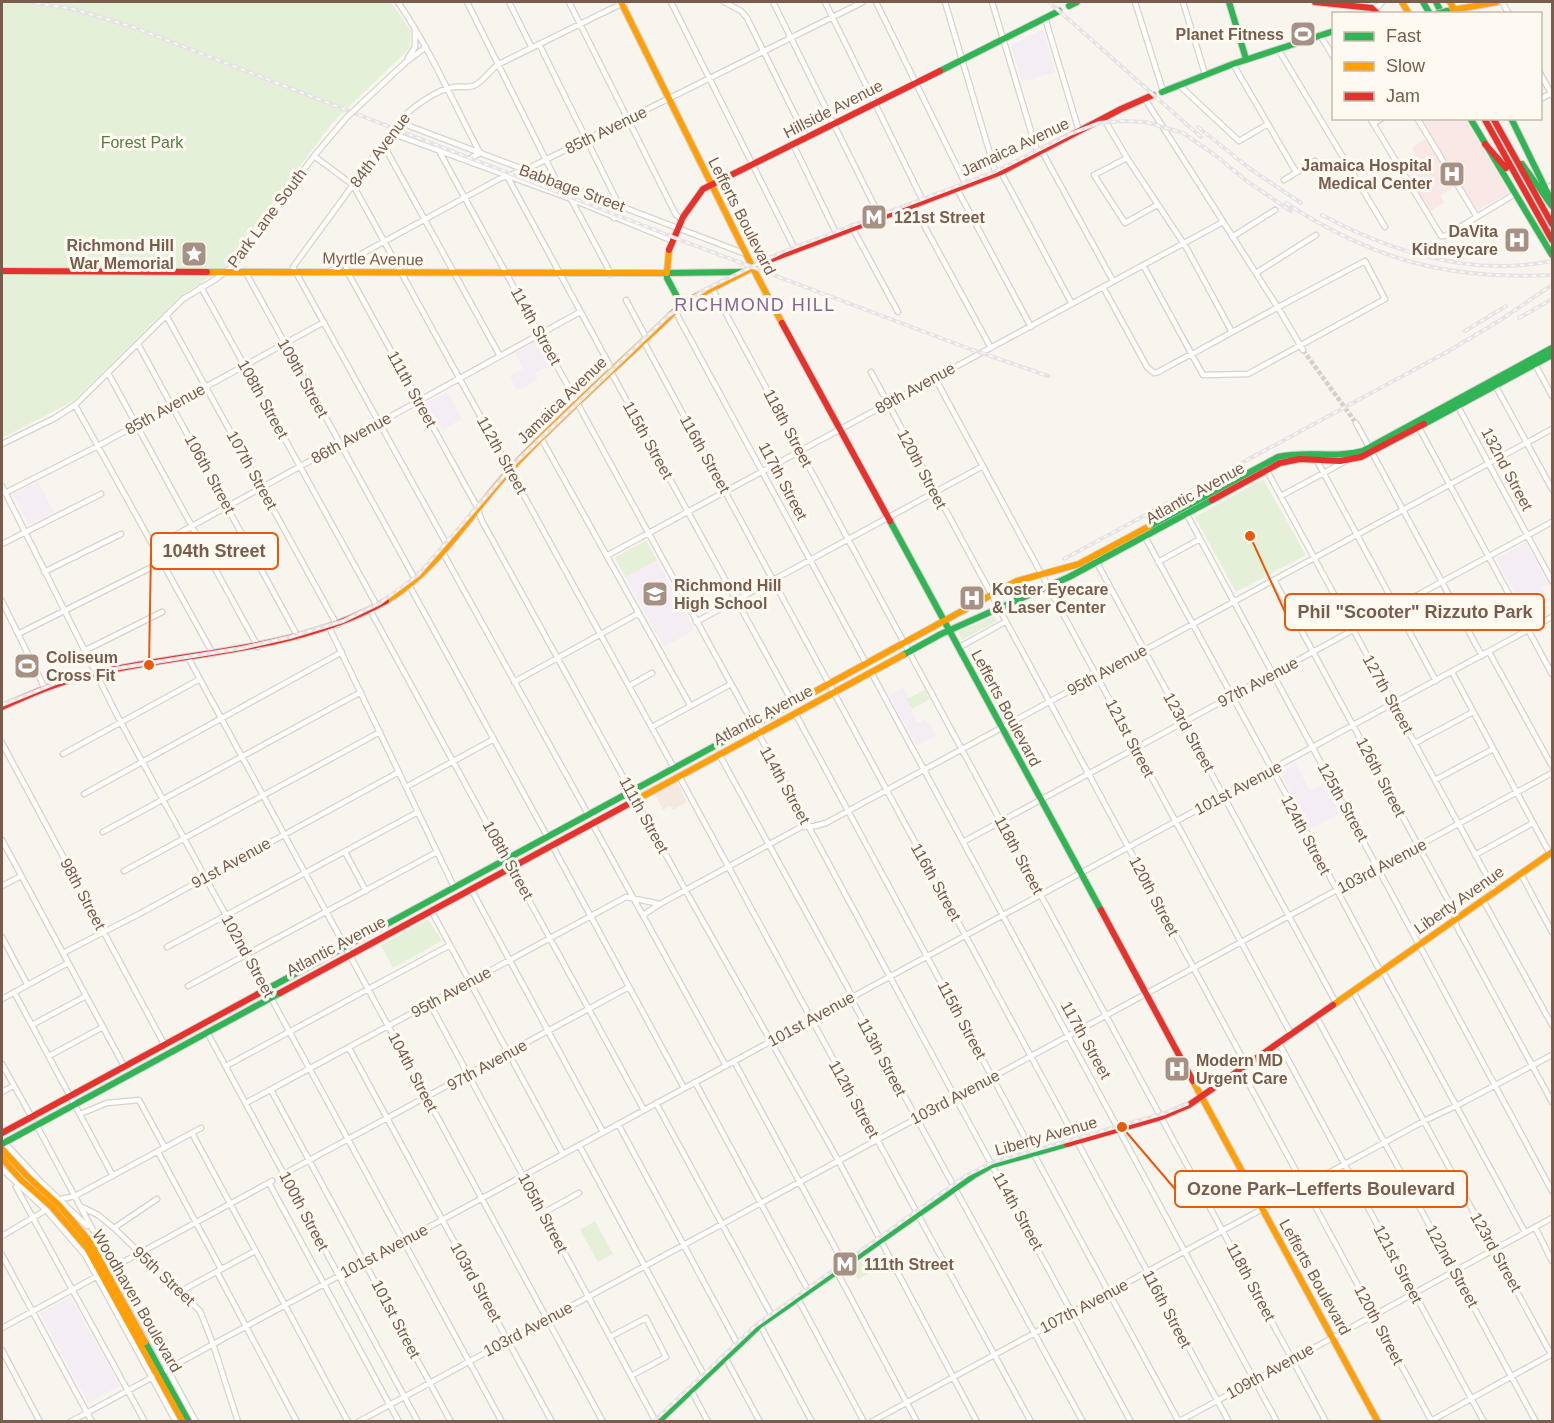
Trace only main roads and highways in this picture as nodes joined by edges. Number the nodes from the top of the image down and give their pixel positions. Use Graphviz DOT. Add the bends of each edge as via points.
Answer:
graph roads {
  1 [pos="622,2"];
  2 [pos="1077,2"];
  3 [pos="1229,2"];
  4 [pos="1315,2"];
  5 [pos="1450,2"];
  6 [pos="1497,2"];
  7 [pos="1483,3"];
  8 [pos="1068,6"];
  9 [pos="1059,11"];
  10 [pos="1376,12"];
  11 [pos="1456,12"];
  12 [pos="1332,32"];
  13 [pos="1246,59"];
  14 [pos="1162,91"];
  15 [pos="1153,96"];
  16 [pos="1471,120"];
  17 [pos="1485,120"];
  18 [pos="1496,120"];
  19 [pos="1512,120"];
  20 [pos="1485,144"];
  21 [pos="1511,152"];
  22 [pos="711,184"];
  23 [pos="1549,187"];
  24 [pos="1524,191"];
  25 [pos="1552,204"];
  26 [pos="1552,224"];
  27 [pos="1552,240"];
  28 [pos="1552,255"];
  29 [pos="753,268"];
  30 [pos="2,271"];
  31 [pos="745,272"];
  32 [pos="667,273"];
  33 [pos="719,273"];
  34 [pos="724,282"];
  35 [pos="682,306"];
  36 [pos="1552,348"];
  37 [pos="1552,355"];
  38 [pos="1534,362"];
  39 [pos="1371,450"];
  40 [pos="1315,457"];
  41 [pos="1095,559"];
  42 [pos="944,621"];
  43 [pos="949,630"];
  44 [pos="2,707"];
  45 [pos="1551,853"];
  46 [pos="1201,1097"];
  47 [pos="2,1132"];
  48 [pos="2,1144"];
  49 [pos="6,1160"];
  50 [pos="105,1272"];
  51 [pos="130,1300"];
  52 [pos="130,1312"];
  53 [pos="159,1373"];
  54 [pos="165,1389"];
  55 [pos="168,1406"];
  56 [pos="183,1422"];
  57 [pos="189,1422"];
  58 [pos="657,1422"];
  59 [pos="1378,1422"];
  1 -- 22 [label="main road, Lefferts Boulevard"];
  2 -- 8 [label="main road"];
  3 -- 13 [label="main road"];
  4 -- 10 [label="main road" via="1372,8"];
  5 -- 11 [label="main road"];
  6 -- 7 [label="main road"];
  7 -- 11 [label="main road"];
  9 -- 22 [label="main road, Hillside Avenue"];
  12 -- 13 [label="main road"];
  13 -- 14 [label="main road"];
  15 -- 29 [label="main road, Jamaica Avenue" via="998,173"];
  16 -- 20 [label="main road"];
  17 -- 24 [label="main road"];
  18 -- 21 [label="main road"];
  19 -- 23 [label="main road"];
  20 -- 24 [label="main road"];
  20 -- 28 [label="main road"];
  21 -- 25 [label="main road"];
  21 -- 26 [label="main road"];
  22 -- 29 [label="main road, Lefferts Boulevard"];
  22 -- 32 [label="main road, Hillside Avenue" via="696,196 678,227"];
  23 -- 25 [label="main road"];
  24 -- 27 [label="main road"];
  29 -- 31 [label="main road, Jamaica Avenue"];
  29 -- 42 [label="main road, Lefferts Boulevard"];
  30 -- 32 [label="main road, Myrtle Avenue"];
  31 -- 33 [label="main road, Myrtle Avenue"];
  31 -- 34 [label="main road, Jamaica Avenue"];
  32 -- 33 [label="main road, Myrtle Avenue"];
  32 -- 35 [label="main road"];
  33 -- 34 [label="main road"];
  34 -- 35 [label="main road, Jamaica Avenue"];
  35 -- 44 [label="main road, Jamaica Avenue" via="541,438 409,585 377,606 298,637 95,673"];
  36 -- 38 [label="main road, Atlantic Avenue"];
  37 -- 38 [label="main road, Atlantic Avenue"];
  38 -- 39 [label="main road, Atlantic Avenue"];
  39 -- 40 [label="main road, Atlantic Avenue"];
  39 -- 40 [label="main road, Atlantic Avenue" via="1346,461 1330,462"];
  40 -- 41 [label="main road, Atlantic Avenue" via="1286,454"];
  41 -- 42 [label="main road, Atlantic Avenue" via="1020,580"];
  41 -- 43 [label="main road, Atlantic Avenue" via="1049,586"];
  42 -- 43 [label="main road, Lefferts Boulevard"];
  42 -- 47 [label="main road, Atlantic Avenue"];
  43 -- 46 [label="main road, Lefferts Boulevard"];
  43 -- 48 [label="main road, Atlantic Avenue"];
  45 -- 46 [label="main road, Liberty Avenue"];
  46 -- 58 [label="main road, Liberty Avenue" via="1161,1117 992,1165 760,1325"];
  46 -- 59 [label="main road, Lefferts Boulevard"];
  48 -- 49 [label="main road, Woodhaven Boulevard"];
  49 -- 50 [label="main road, Woodhaven Boulevard" via="68,1224"];
  50 -- 52 [label="main road, Woodhaven Boulevard"];
  50 -- 53 [label="main road, Woodhaven Boulevard"];
  51 -- 52 [label="main road"];
  52 -- 53 [label="main road, Woodhaven Boulevard"];
  53 -- 54 [label="main road, Woodhaven Boulevard"];
  53 -- 57 [label="main road, Woodhaven Boulevard"];
  54 -- 55 [label="main road"];
  54 -- 56 [label="main road, Woodhaven Boulevard"];
}
